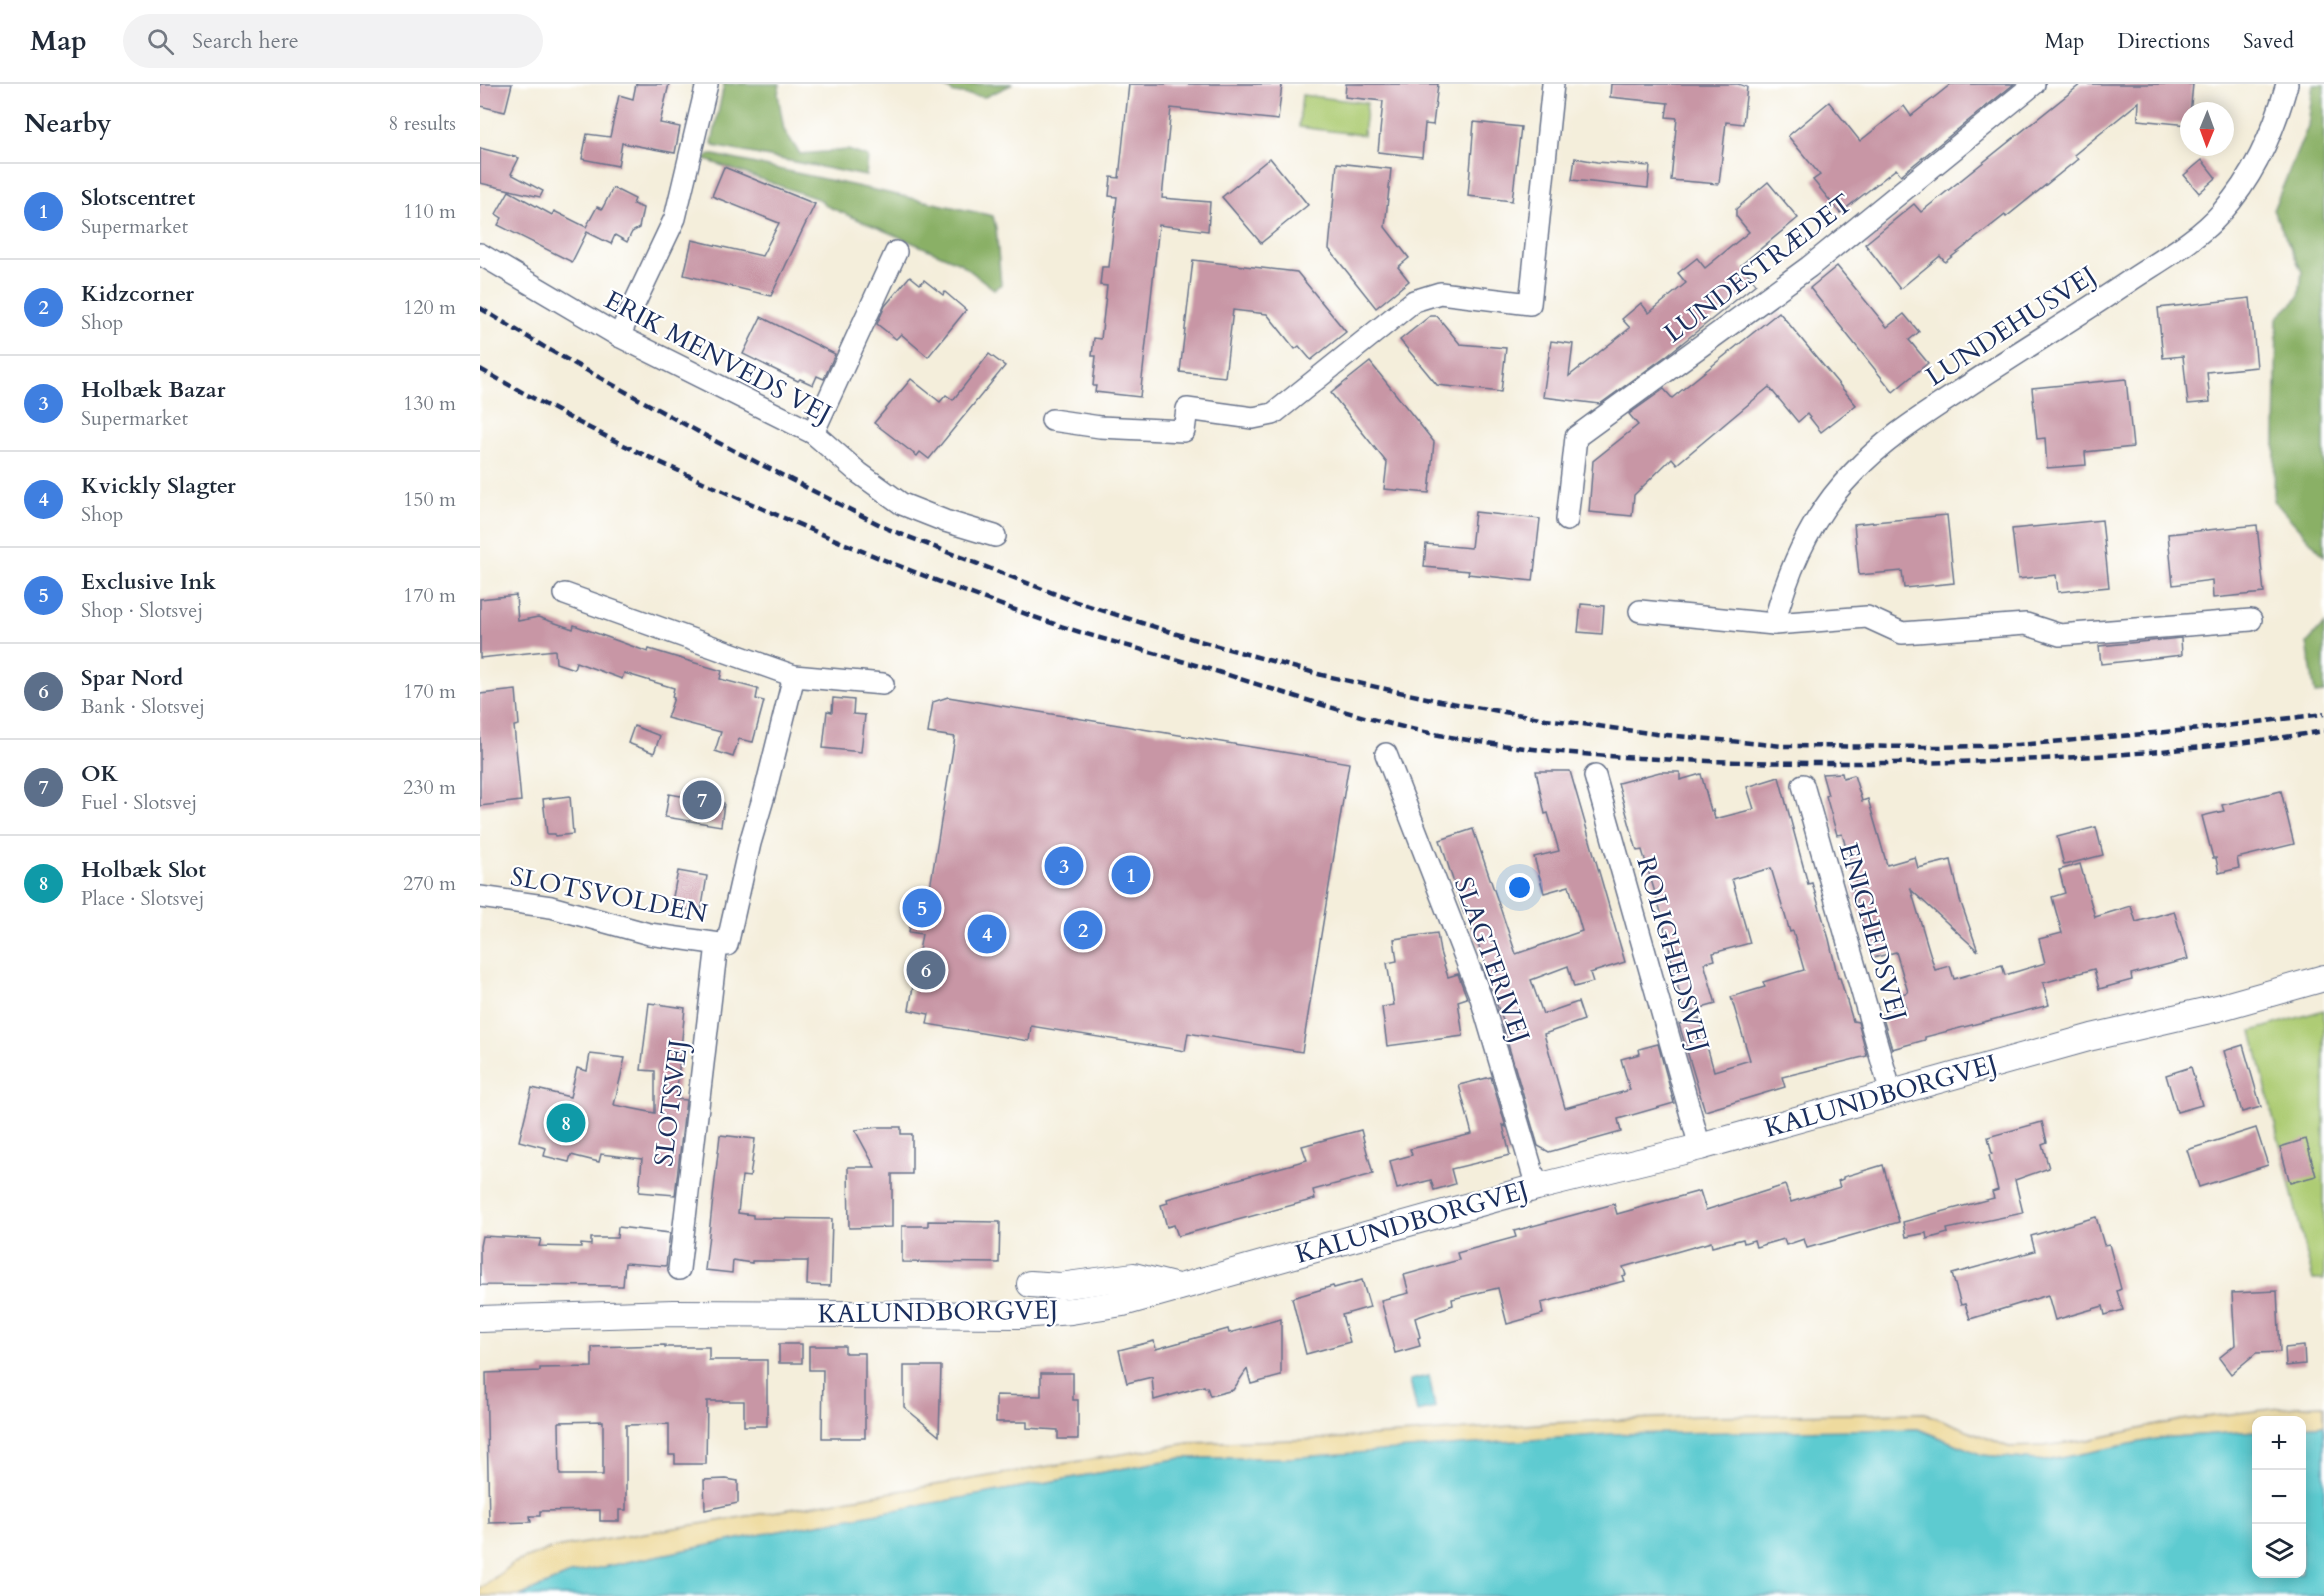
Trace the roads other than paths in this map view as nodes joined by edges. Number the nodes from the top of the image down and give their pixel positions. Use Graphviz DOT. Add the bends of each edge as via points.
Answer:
graph roads {
  1 [pos="707,84"];
  2 [pos="1553,84"];
  3 [pos="2034,84"];
  4 [pos="2288,84"];
  5 [pos="896,252"];
  6 [pos="480,254"];
  7 [pos="619,336"];
  8 [pos="1052,420"];
  9 [pos="813,432"];
  10 [pos="1567,520"];
  11 [pos="995,536"];
  12 [pos="565,594"];
  13 [pos="1640,611"];
  14 [pos="2251,620"];
  15 [pos="1774,624"];
  16 [pos="794,676"];
  17 [pos="883,684"];
  18 [pos="1386,754"];
  19 [pos="1595,776"];
  20 [pos="1803,785"];
  21 [pos="480,897"];
  22 [pos="722,945"];
  23 [pos="2324,978"];
  24 [pos="1891,1092"];
  25 [pos="1700,1147"];
  26 [pos="1537,1187"];
  27 [pos="680,1269"];
  28 [pos="1030,1284"];
  29 [pos="1179,1287"];
  30 [pos="480,1318"];
  1 -- 7 [label="street" via="675,218"];
  2 -- 8 [label="street" via="1530,304 1440,294 1414,301 1273,414 1253,418 1187,409 1184,431"];
  3 -- 10 [label="street, LUNDESTRÆDET" via="1809,267 1576,437"];
  4 -- 15 [label="street, LUNDEHUSVEJ" via="2277,121 2254,170 2222,213 2130,281 1892,436 1852,474 1805,540"];
  5 -- 9 [label="street"];
  6 -- 7 [label="street, ERIK MENVEDS VEJ"];
  7 -- 9 [label="street, ERIK MENVEDS VEJ"];
  9 -- 11 [label="street, ERIK MENVEDS VEJ" via="902,504"];
  12 -- 16 [label="street"];
  13 -- 15 [label="street"];
  14 -- 15 [label="street" via="2060,635 2026,624 1902,633 1867,616"];
  16 -- 17 [label="street"];
  16 -- 22 [label="street, SLOTSVEJ"];
  18 -- 26 [label="street, SLAGTERIVEJ" via="1481,998"];
  19 -- 25 [label="street, ROLIGHEDSVEJ"];
  20 -- 24 [label="street, ENIGHEDSVEJ"];
  21 -- 22 [label="street, SLOTSVOLDEN" via="551,907 649,934"];
  22 -- 27 [label="street, SLOTSVEJ"];
  23 -- 24 [label="street, KALUNDBORGVEJ"];
  24 -- 25 [label="street, KALUNDBORGVEJ"];
  25 -- 26 [label="street, KALUNDBORGVEJ"];
  26 -- 29 [label="street, KALUNDBORGVEJ"];
  28 -- 29 [label="street" via="1060,1286 1134,1276"];
  29 -- 30 [label="street, KALUNDBORGVEJ" via="1123,1303 1020,1315 674,1313"];
}
